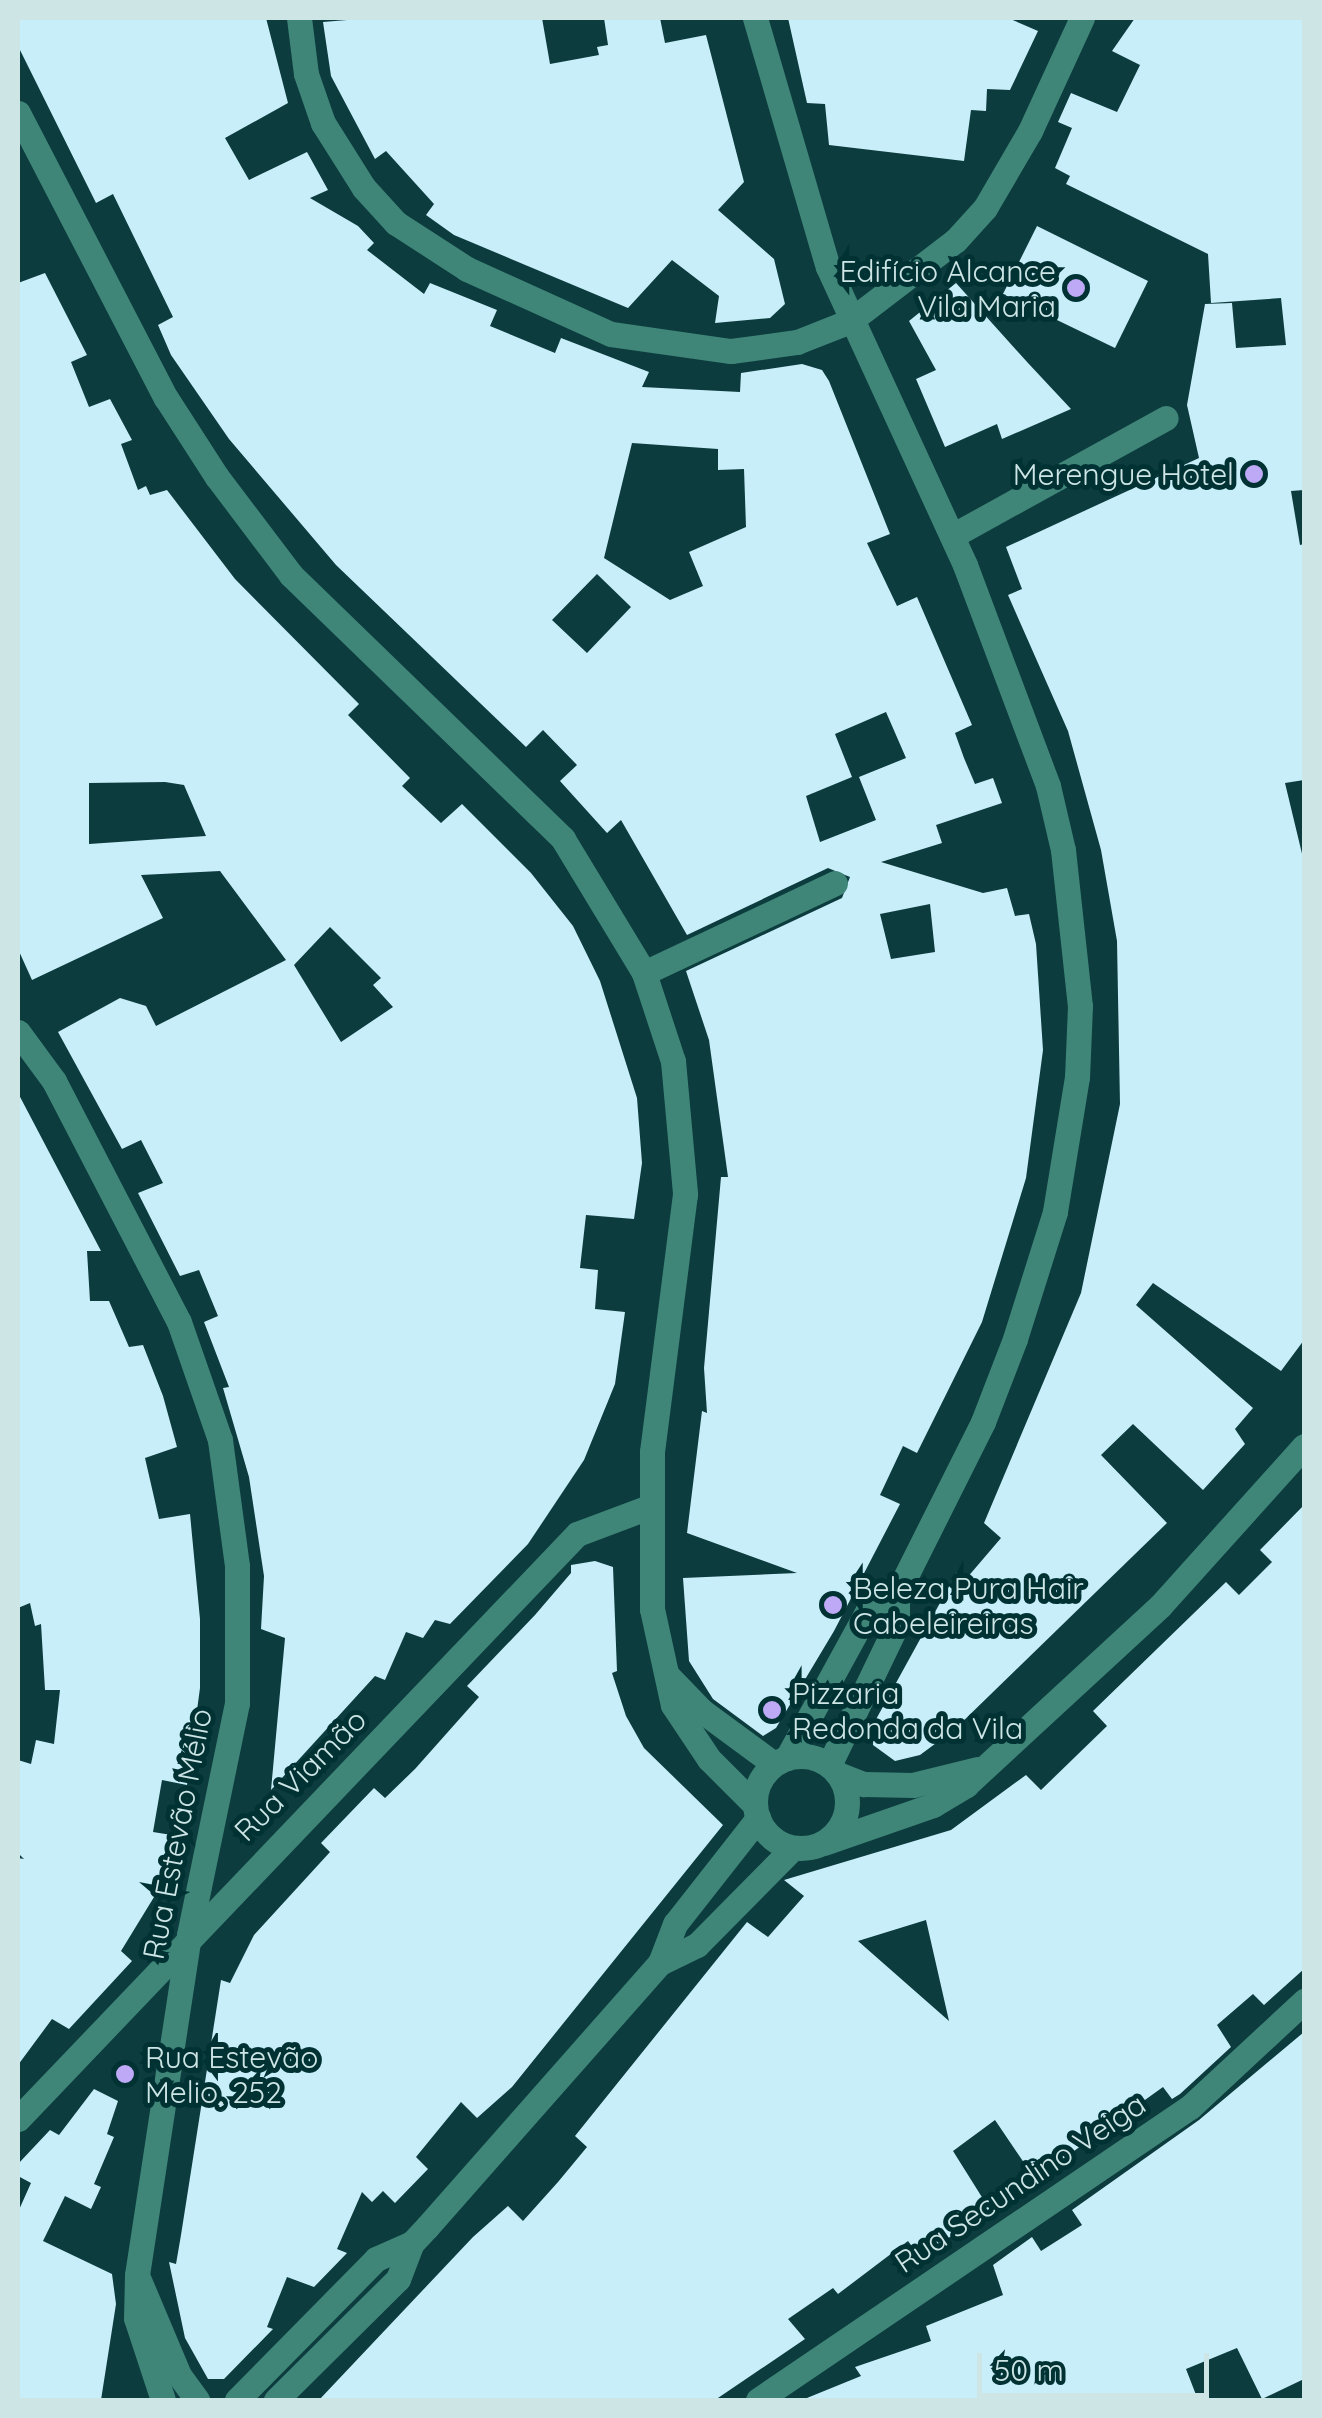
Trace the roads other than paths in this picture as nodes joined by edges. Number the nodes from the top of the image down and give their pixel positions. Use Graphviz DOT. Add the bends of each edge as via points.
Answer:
graph roads {
  1 [pos="299,18"];
  2 [pos="755,18"];
  3 [pos="1082,18"];
  4 [pos="18,112"];
  5 [pos="850,321"];
  6 [pos="1166,418"];
  7 [pos="952,536"];
  8 [pos="836,884"];
  9 [pos="644,974"];
  10 [pos="18,1032"];
  11 [pos="1304,1446"];
  12 [pos="649,1507"];
  13 [pos="897,1594"];
  14 [pos="660,1668"];
  15 [pos="780,1761"];
  16 [pos="987,1766"];
  17 [pos="834,1770"];
  18 [pos="756,1811"];
  19 [pos="824,1843"];
  20 [pos="793,1848"];
  21 [pos="188,1935"];
  22 [pos="660,1963"];
  23 [pos="1304,2001"];
  24 [pos="18,2118"];
  25 [pos="412,2242"];
  26 [pos="137,2275"];
  27 [pos="162,2400"];
  28 [pos="197,2400"];
  29 [pos="236,2400"];
  30 [pos="276,2400"];
  31 [pos="758,2400"];
  1 -- 5 [label="street" via="306,74 323,123 364,188 396,223 466,270 612,334 670,344 731,351 797,342"];
  2 -- 5 [label="street" via="804,202"];
  3 -- 5 [label="street" via="1030,131 985,208 956,240"];
  4 -- 9 [label="street" via="166,398 217,477 328,613 562,839"];
  5 -- 7 [label="street"];
  6 -- 7 [label="street"];
  7 -- 13 [label="street" via="1048,786 1064,850 1080,1006 1077,1077 1055,1212 1015,1340"];
  8 -- 9 [label="street"];
  9 -- 12 [label="street" via="673,1061 685,1194"];
  10 -- 21 [label="street, Rua Estevão Mélio" via="54,1081 179,1322 220,1440 237,1566 238,1703"];
  11 -- 16 [label="street" via="1160,1606"];
  12 -- 14 [label="street"];
  12 -- 21 [label="street, Rua Viamão" via="577,1534"];
  13 -- 15 [label="street" via="867,1612"];
  13 -- 17 [label="street" via="897,1624"];
  14 -- 15 [label="street" via="702,1711"];
  14 -- 18 [label="street" via="688,1732"];
  15 -- 17 [label="street"];
  15 -- 18 [label="street" via="759,1782"];
  16 -- 17 [label="street" via="913,1785 864,1784"];
  16 -- 19 [label="street" via="933,1805"];
  17 -- 19 [label="street" via="844,1820"];
  18 -- 20 [label="street" via="766,1832"];
  18 -- 22 [label="street" via="675,1924"];
  19 -- 20 [label="street"];
  20 -- 22 [label="street" via="697,1945"];
  21 -- 24 [label="street, Rua Viamão"];
  21 -- 26 [label="street, Rua Estevão Mélio"];
  22 -- 25 [label="street"];
  23 -- 31 [label="street, Rua Secundino Veiga" via="1190,2107"];
  25 -- 29 [label="street" via="376,2259"];
  25 -- 30 [label="street" via="398,2280"];
  26 -- 27 [label="street, Rua Estevão Mélio" via="136,2318"];
  26 -- 28 [label="street" via="179,2375"];
}
